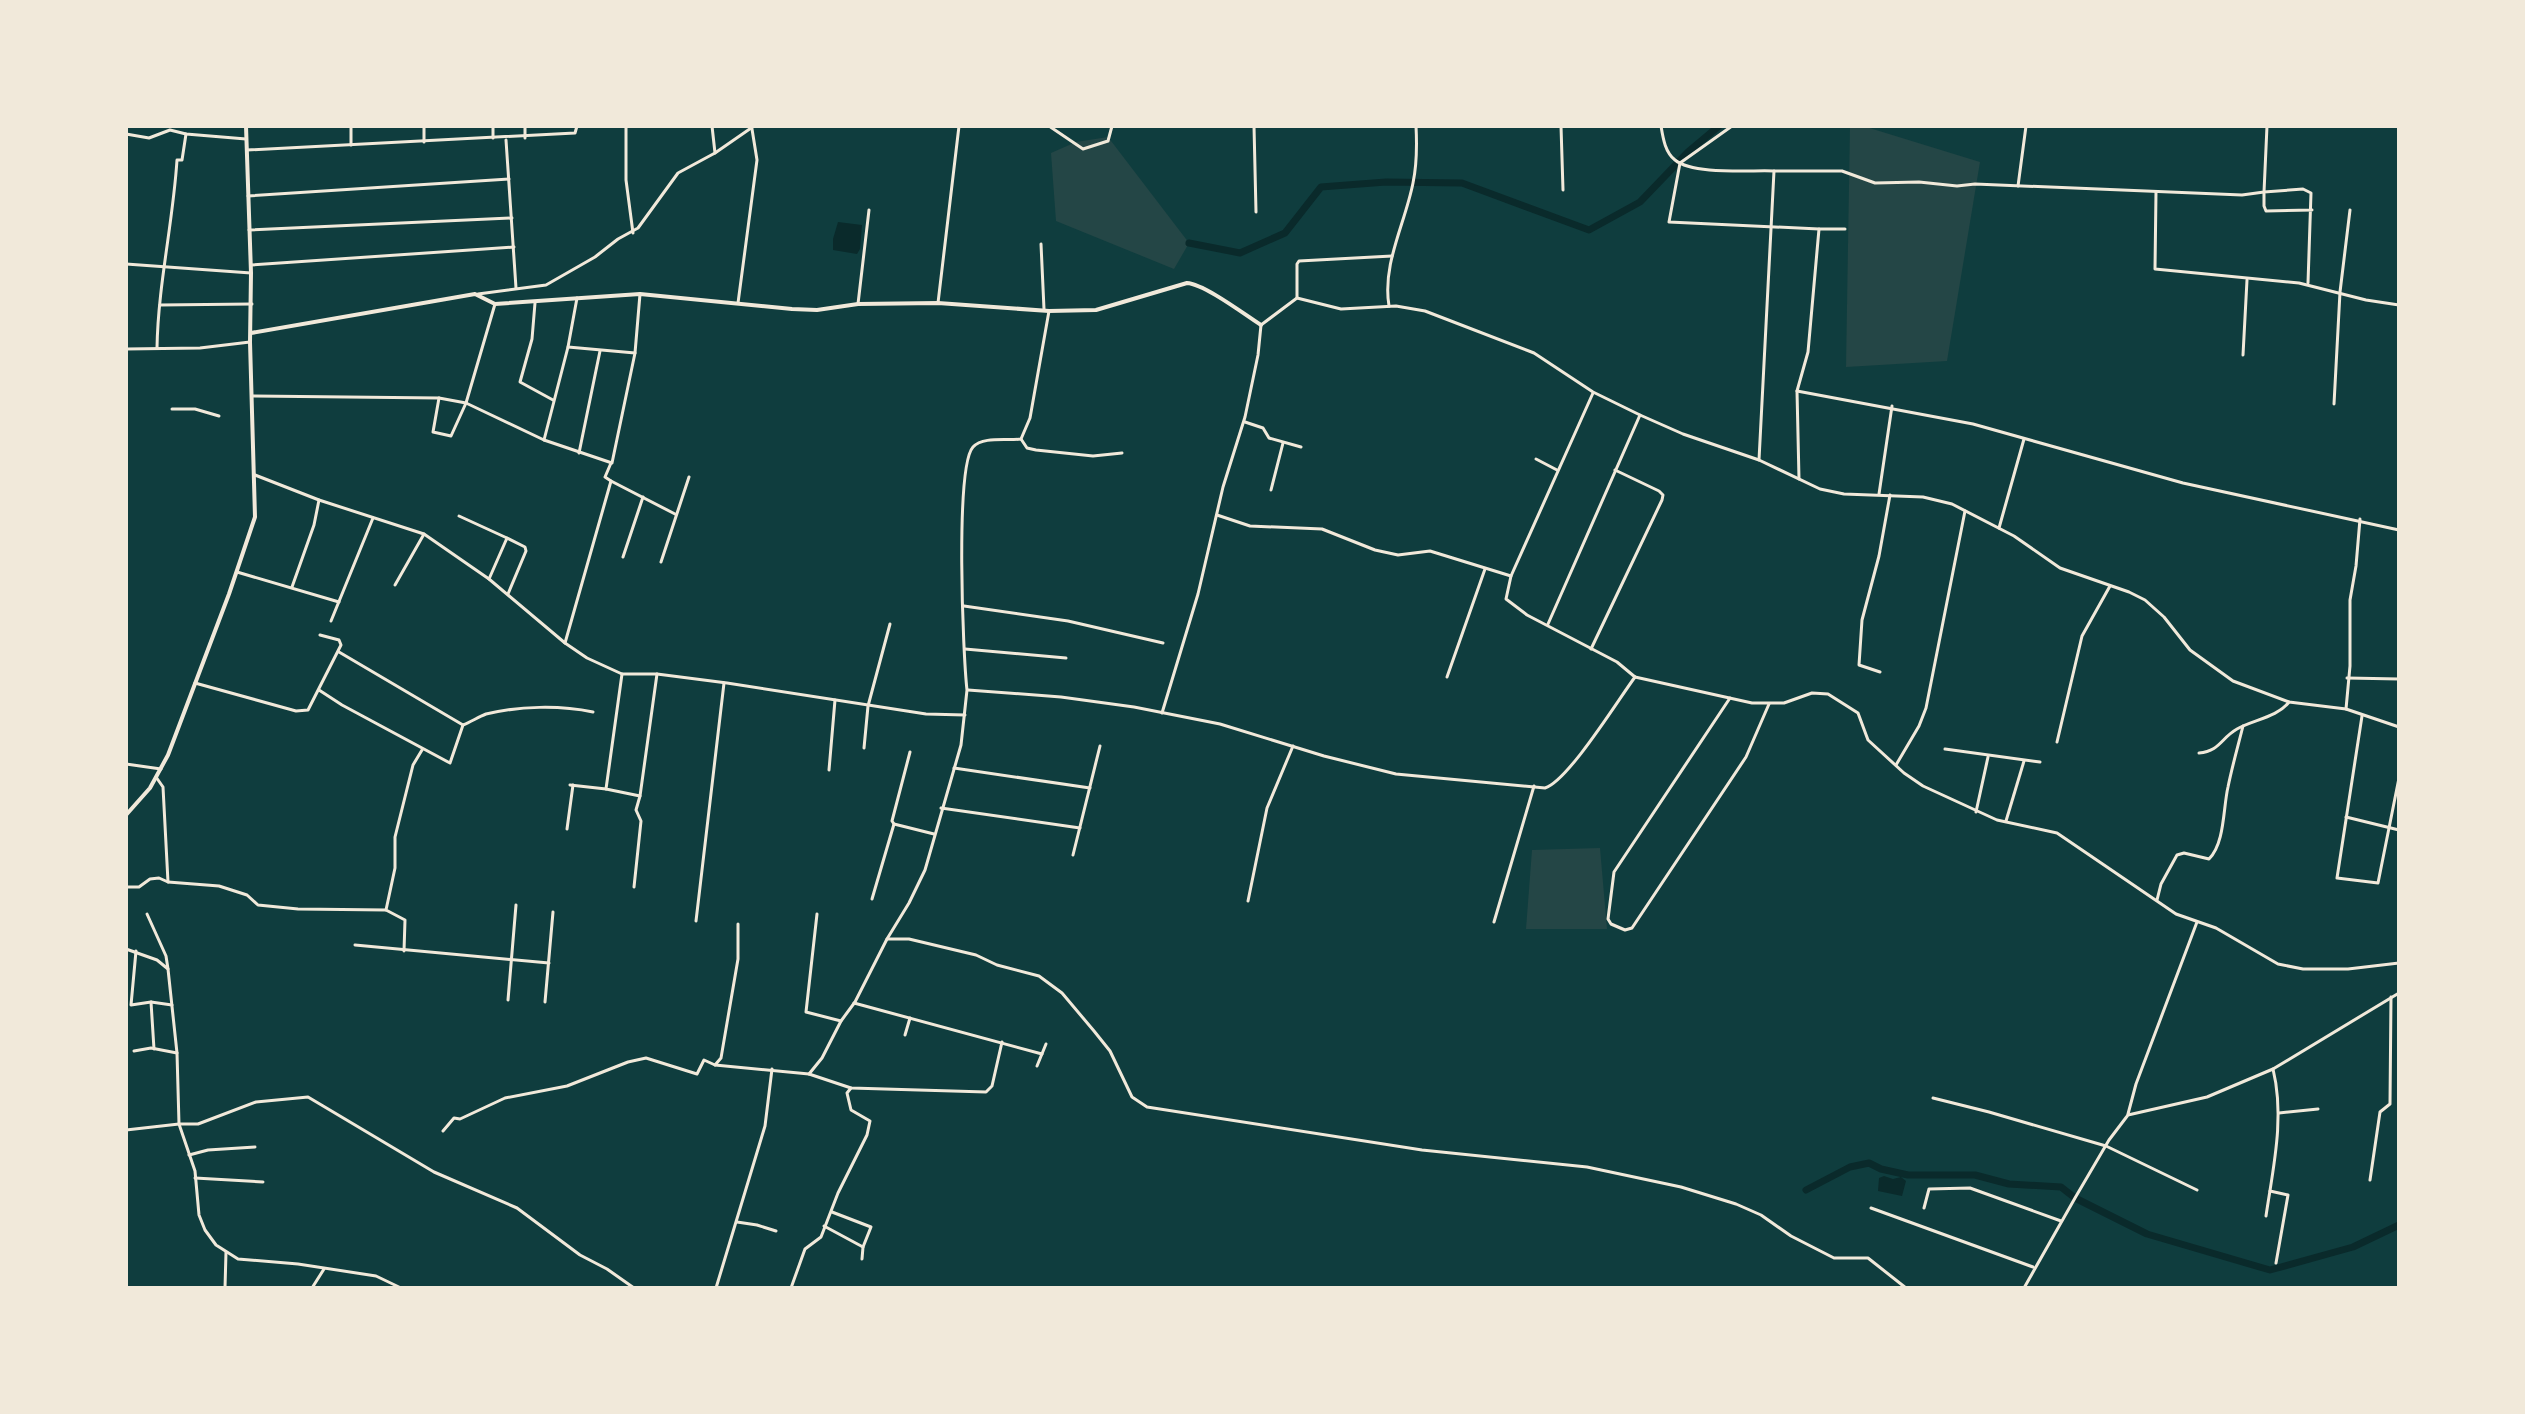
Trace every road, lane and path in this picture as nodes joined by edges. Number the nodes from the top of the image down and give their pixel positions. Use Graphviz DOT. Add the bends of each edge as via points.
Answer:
graph roads {
  1 [pos="246,126"];
  2 [pos="351,126"];
  3 [pos="424,126"];
  4 [pos="493,126"];
  5 [pos="525,126"];
  6 [pos="577,126"];
  7 [pos="626,126"];
  8 [pos="712,126"];
  9 [pos="959,126"];
  10 [pos="1049,126"];
  11 [pos="1112,126"];
  12 [pos="1254,126"];
  13 [pos="1416,126"];
  14 [pos="1561,126"];
  15 [pos="1661,126"];
  16 [pos="1732,126"];
  17 [pos="2026,126"];
  18 [pos="2267,126"];
  19 [pos="753,127"];
  20 [pos="126,134"];
  21 [pos="186,134"];
  22 [pos="506,138"];
  23 [pos="525,138"];
  24 [pos="246,139"];
  25 [pos="493,139"];
  26 [pos="424,142"];
  27 [pos="351,145"];
  28 [pos="247,150"];
  29 [pos="715,153"];
  30 [pos="1680,163"];
  31 [pos="1774,171"];
  32 [pos="509,179"];
  33 [pos="2018,186"];
  34 [pos="1563,190"];
  35 [pos="2156,192"];
  36 [pos="2264,192"];
  37 [pos="248,196"];
  38 [pos="869,210"];
  39 [pos="2312,210"];
  40 [pos="2350,210"];
  41 [pos="1256,212"];
  42 [pos="512,218"];
  43 [pos="1772,228"];
  44 [pos="1819,229"];
  45 [pos="1845,229"];
  46 [pos="249,230"];
  47 [pos="633,233"];
  48 [pos="1041,244"];
  49 [pos="514,247"];
  50 [pos="1392,256"];
  51 [pos="126,264"];
  52 [pos="251,265"];
  53 [pos="167,266"];
  54 [pos="251,273"];
  55 [pos="2247,280"];
  56 [pos="2308,284"];
  57 [pos="516,288"];
  58 [pos="2340,292"];
  59 [pos="475,294"];
  60 [pos="640,294"];
  61 [pos="577,298"];
  62 [pos="1297,298"];
  63 [pos="535,303"];
  64 [pos="738,303"];
  65 [pos="938,303"];
  66 [pos="252,304"];
  67 [pos="495,304"];
  68 [pos="858,304"];
  69 [pos="158,305"];
  70 [pos="2399,305"];
  71 [pos="1389,307"];
  72 [pos="1046,310"];
  73 [pos="1261,325"];
  74 [pos="251,333"];
  75 [pos="250,342"];
  76 [pos="568,347"];
  77 [pos="157,348"];
  78 [pos="126,349"];
  79 [pos="600,351"];
  80 [pos="635,353"];
  81 [pos="2243,355"];
  82 [pos="1797,391"];
  83 [pos="1593,392"];
  84 [pos="252,396"];
  85 [pos="439,398"];
  86 [pos="553,400"];
  87 [pos="466,403"];
  88 [pos="2334,404"];
  89 [pos="1892,406"];
  90 [pos="172,409"];
  91 [pos="1640,415"];
  92 [pos="219,416"];
  93 [pos="1244,421"];
  94 [pos="1021,439"];
  95 [pos="2024,439"];
  96 [pos="544,440"];
  97 [pos="1283,443"];
  98 [pos="1301,447"];
  99 [pos="579,453"];
  100 [pos="1122,453"];
  101 [pos="1536,459"];
  102 [pos="1759,460"];
  103 [pos="612,463"];
  104 [pos="1557,470"];
  105 [pos="1614,470"];
  106 [pos="255,475"];
  107 [pos="689,477"];
  108 [pos="1799,479"];
  109 [pos="611,481"];
  110 [pos="1271,490"];
  111 [pos="1879,495"];
  112 [pos="1890,495"];
  113 [pos="643,497"];
  114 [pos="319,500"];
  115 [pos="1965,511"];
  116 [pos="676,515"];
  117 [pos="1217,515"];
  118 [pos="459,516"];
  119 [pos="373,518"];
  120 [pos="2360,519"];
  121 [pos="1999,528"];
  122 [pos="2399,530"];
  123 [pos="424,534"];
  124 [pos="507,538"];
  125 [pos="623,557"];
  126 [pos="661,562"];
  127 [pos="1485,569"];
  128 [pos="237,572"];
  129 [pos="1511,576"];
  130 [pos="489,579"];
  131 [pos="395,585"];
  132 [pos="2110,586"];
  133 [pos="292,588"];
  134 [pos="508,594"];
  135 [pos="339,602"];
  136 [pos="964,606"];
  137 [pos="331,621"];
  138 [pos="890,624"];
  139 [pos="1547,624"];
  140 [pos="320,635"];
  141 [pos="565,643"];
  142 [pos="1163,643"];
  143 [pos="965,649"];
  144 [pos="1591,649"];
  145 [pos="339,652"];
  146 [pos="1066,658"];
  147 [pos="1880,672"];
  148 [pos="622,674"];
  149 [pos="657,674"];
  150 [pos="1447,677"];
  151 [pos="1635,677"];
  152 [pos="2347,678"];
  153 [pos="2399,679"];
  154 [pos="195,683"];
  155 [pos="724,683"];
  156 [pos="319,690"];
  157 [pos="967,690"];
  158 [pos="1730,698"];
  159 [pos="835,700"];
  160 [pos="2289,702"];
  161 [pos="1769,704"];
  162 [pos="868,706"];
  163 [pos="2346,709"];
  164 [pos="593,712"];
  165 [pos="1162,713"];
  166 [pos="965,715"];
  167 [pos="2362,715"];
  168 [pos="463,725"];
  169 [pos="2243,726"];
  170 [pos="2399,727"];
  171 [pos="2057,742"];
  172 [pos="1100,746"];
  173 [pos="1293,746"];
  174 [pos="864,748"];
  175 [pos="1945,749"];
  176 [pos="422,750"];
  177 [pos="910,752"];
  178 [pos="2199,753"];
  179 [pos="1988,756"];
  180 [pos="2024,761"];
  181 [pos="2040,762"];
  182 [pos="126,764"];
  183 [pos="1896,765"];
  184 [pos="954,768"];
  185 [pos="161,769"];
  186 [pos="829,770"];
  187 [pos="156,777"];
  188 [pos="2399,778"];
  189 [pos="1534,786"];
  190 [pos="1090,788"];
  191 [pos="606,789"];
  192 [pos="640,796"];
  193 [pos="941,808"];
  194 [pos="1976,812"];
  195 [pos="126,815"];
  196 [pos="2346,817"];
  197 [pos="2006,821"];
  198 [pos="894,824"];
  199 [pos="1080,828"];
  200 [pos="2388,828"];
  201 [pos="567,829"];
  202 [pos="2399,830"];
  203 [pos="934,834"];
  204 [pos="1073,855"];
  205 [pos="168,882"];
  206 [pos="126,887"];
  207 [pos="634,887"];
  208 [pos="872,899"];
  209 [pos="2157,900"];
  210 [pos="1248,901"];
  211 [pos="516,905"];
  212 [pos="386,910"];
  213 [pos="553,912"];
  214 [pos="147,914"];
  215 [pos="817,914"];
  216 [pos="696,921"];
  217 [pos="1494,922"];
  218 [pos="2197,922"];
  219 [pos="738,924"];
  220 [pos="887,939"];
  221 [pos="355,945"];
  222 [pos="126,949"];
  223 [pos="136,951"];
  224 [pos="404,951"];
  225 [pos="511,959"];
  226 [pos="549,963"];
  227 [pos="2399,963"];
  228 [pos="168,969"];
  229 [pos="2399,993"];
  230 [pos="2391,997"];
  231 [pos="508,1000"];
  232 [pos="151,1002"];
  233 [pos="545,1002"];
  234 [pos="854,1003"];
  235 [pos="172,1005"];
  236 [pos="910,1018"];
  237 [pos="841,1021"];
  238 [pos="905,1035"];
  239 [pos="1002,1042"];
  240 [pos="1046,1044"];
  241 [pos="154,1049"];
  242 [pos="134,1051"];
  243 [pos="177,1053"];
  244 [pos="1042,1054"];
  245 [pos="715,1065"];
  246 [pos="1037,1066"];
  247 [pos="772,1069"];
  248 [pos="2273,1069"];
  249 [pos="809,1074"];
  250 [pos="851,1088"];
  251 [pos="1933,1098"];
  252 [pos="2318,1109"];
  253 [pos="2279,1113"];
  254 [pos="2128,1115"];
  255 [pos="179,1124"];
  256 [pos="126,1130"];
  257 [pos="443,1131"];
  258 [pos="2106,1146"];
  259 [pos="255,1147"];
  260 [pos="189,1155"];
  261 [pos="195,1178"];
  262 [pos="2370,1180"];
  263 [pos="263,1182"];
  264 [pos="2197,1190"];
  265 [pos="2270,1191"];
  266 [pos="1871,1208"];
  267 [pos="1924,1208"];
  268 [pos="830,1211"];
  269 [pos="2266,1216"];
  270 [pos="2061,1221"];
  271 [pos="737,1222"];
  272 [pos="824,1226"];
  273 [pos="776,1231"];
  274 [pos="863,1247"];
  275 [pos="226,1252"];
  276 [pos="862,1259"];
  277 [pos="2276,1263"];
  278 [pos="2034,1268"];
  279 [pos="324,1269"];
  280 [pos="225,1288"];
  281 [pos="312,1288"];
  282 [pos="401,1288"];
  283 [pos="634,1288"];
  284 [pos="716,1288"];
  285 [pos="791,1288"];
  286 [pos="1906,1288"];
  287 [pos="2024,1288"];
  1 -- 24 [label="street"];
  2 -- 27 [label="street"];
  3 -- 26 [label="street"];
  4 -- 25 [label="street"];
  5 -- 23 [label="street"];
  6 -- 23 [label="street" via="575,133"];
  7 -- 47 [label="street"];
  8 -- 29 [label="street"];
  9 -- 65 [label="street"];
  10 -- 11 [label="street" via="1083,149 1108,141"];
  12 -- 41 [label="street"];
  13 -- 50 [label="street" via="1413,183"];
  14 -- 34 [label="street"];
  15 -- 30 [label="street" via="1665,145"];
  16 -- 30 [label="street"];
  17 -- 33 [label="street"];
  18 -- 36 [label="street"];
  19 -- 29 [label="street"];
  19 -- 64 [label="street" via="757,160"];
  20 -- 21 [label="street"];
  21 -- 24 [label="street"];
  21 -- 53 [label="street" via="182,160 177,160"];
  22 -- 23 [label="street"];
  22 -- 25 [label="street"];
  22 -- 32 [label="street"];
  24 -- 28 [label="street"];
  25 -- 26 [label="street"];
  26 -- 27 [label="street"];
  27 -- 28 [label="street"];
  28 -- 37 [label="street"];
  29 -- 47 [label="street" via="678,173"];
  30 -- 31 [label="street" via="1700,169"];
  30 -- 43 [label="street" via="1669,222"];
  31 -- 33 [label="street" via="1842,171 1875,183"];
  31 -- 43 [label="street"];
  32 -- 37 [label="street"];
  32 -- 42 [label="street"];
  33 -- 35 [label="street"];
  35 -- 36 [label="street"];
  35 -- 55 [label="street" via="2155,269"];
  36 -- 39 [label="street" via="2308,190"];
  36 -- 39 [label="street" via="2266,211"];
  37 -- 46 [label="street"];
  38 -- 68 [label="street"];
  39 -- 56 [label="street"];
  40 -- 58 [label="street"];
  42 -- 46 [label="street"];
  42 -- 49 [label="street"];
  43 -- 44 [label="street"];
  43 -- 102 [label="street"];
  44 -- 45 [label="street"];
  44 -- 82 [label="street" via="1808,352"];
  46 -- 52 [label="street"];
  47 -- 57 [label="street" via="546,285"];
  48 -- 72 [label="street"];
  49 -- 52 [label="street"];
  49 -- 57 [label="street"];
  50 -- 62 [label="street" via="1299,261"];
  50 -- 71 [label="street"];
  51 -- 53 [label="street"];
  52 -- 54 [label="street"];
  53 -- 54 [label="street"];
  53 -- 69 [label="street"];
  54 -- 66 [label="street"];
  55 -- 56 [label="street"];
  55 -- 81 [label="street"];
  56 -- 58 [label="street"];
  57 -- 59 [label="street"];
  58 -- 70 [label="street"];
  58 -- 88 [label="street"];
  59 -- 67 [label="street"];
  59 -- 74 [label="street"];
  60 -- 61 [label="street"];
  60 -- 64 [label="street"];
  60 -- 80 [label="street"];
  61 -- 63 [label="street"];
  61 -- 76 [label="street"];
  62 -- 71 [label="street" via="1341,309"];
  62 -- 73 [label="street"];
  63 -- 67 [label="street"];
  63 -- 86 [label="street" via="520,382"];
  64 -- 68 [label="street" via="817,310"];
  65 -- 68 [label="street"];
  65 -- 72 [label="street"];
  66 -- 69 [label="street"];
  66 -- 74 [label="street"];
  67 -- 87 [label="street"];
  69 -- 77 [label="street"];
  71 -- 83 [label="street" via="1425,311 1534,353"];
  72 -- 73 [label="street" via="1096,310 1187,283"];
  72 -- 94 [label="street" via="1030,418"];
  73 -- 93 [label="street"];
  74 -- 75 [label="street"];
  75 -- 77 [label="street"];
  75 -- 84 [label="street"];
  76 -- 79 [label="street"];
  76 -- 86 [label="street"];
  77 -- 78 [label="street"];
  79 -- 80 [label="street"];
  79 -- 99 [label="street"];
  80 -- 103 [label="street"];
  82 -- 89 [label="street"];
  82 -- 108 [label="street"];
  83 -- 91 [label="street"];
  83 -- 104 [label="street"];
  84 -- 85 [label="street"];
  84 -- 106 [label="street"];
  85 -- 87 [label="street"];
  85 -- 87 [label="street" via="433,432 451,436"];
  86 -- 96 [label="street"];
  87 -- 96 [label="street"];
  89 -- 95 [label="street"];
  89 -- 111 [label="street"];
  90 -- 92 [label="street"];
  91 -- 102 [label="street"];
  91 -- 105 [label="street"];
  93 -- 97 [label="street"];
  93 -- 117 [label="street"];
  94 -- 100 [label="street" via="1036,450 1093,456"];
  94 -- 136 [label="street" via="982,441 964,467"];
  95 -- 120 [label="street" via="2183,483"];
  95 -- 121 [label="street"];
  96 -- 99 [label="street"];
  97 -- 98 [label="street"];
  97 -- 110 [label="street"];
  99 -- 103 [label="street"];
  101 -- 104 [label="street"];
  102 -- 108 [label="street"];
  103 -- 109 [label="street" via="605,477"];
  104 -- 129 [label="street"];
  105 -- 139 [label="street"];
  105 -- 144 [label="street" via="1661,492 1662,500"];
  106 -- 114 [label="street"];
  106 -- 128 [label="street" via="255,517"];
  107 -- 116 [label="street"];
  108 -- 111 [label="street" via="1825,491"];
  109 -- 113 [label="street"];
  109 -- 141 [label="street"];
  111 -- 112 [label="street"];
  112 -- 115 [label="street" via="1932,498"];
  112 -- 147 [label="street" via="1862,620 1859,665"];
  113 -- 116 [label="street"];
  113 -- 125 [label="street"];
  114 -- 119 [label="street"];
  114 -- 133 [label="street"];
  115 -- 121 [label="street"];
  115 -- 183 [label="street" via="1926,708"];
  116 -- 126 [label="street"];
  117 -- 127 [label="street" via="1250,526 1322,529 1375,550 1398,555 1430,551"];
  117 -- 165 [label="street"];
  118 -- 124 [label="street"];
  119 -- 123 [label="street"];
  119 -- 135 [label="street"];
  120 -- 122 [label="street"];
  120 -- 152 [label="street"];
  121 -- 132 [label="street" via="2060,568"];
  123 -- 130 [label="street"];
  123 -- 131 [label="street"];
  124 -- 130 [label="street"];
  124 -- 134 [label="street" via="526,549"];
  127 -- 129 [label="street"];
  127 -- 150 [label="street"];
  128 -- 133 [label="street"];
  128 -- 154 [label="street"];
  129 -- 139 [label="street" via="1506,599"];
  130 -- 134 [label="street"];
  132 -- 160 [label="street" via="2155,607 2190,650 2218,672"];
  132 -- 171 [label="street" via="2082,636"];
  133 -- 135 [label="street"];
  134 -- 141 [label="street"];
  135 -- 137 [label="street"];
  136 -- 142 [label="street" via="1068,621"];
  136 -- 143 [label="street"];
  138 -- 162 [label="street"];
  139 -- 144 [label="street"];
  140 -- 145 [label="street" via="339,640"];
  141 -- 148 [label="street"];
  143 -- 146 [label="street"];
  143 -- 157 [label="street"];
  144 -- 151 [label="street"];
  145 -- 156 [label="street"];
  145 -- 168 [label="street"];
  148 -- 149 [label="street"];
  148 -- 191 [label="street"];
  149 -- 155 [label="street"];
  149 -- 192 [label="street"];
  151 -- 158 [label="street"];
  151 -- 189 [label="street" via="1561,778 1549,787"];
  152 -- 153 [label="street"];
  152 -- 163 [label="street"];
  154 -- 156 [label="street" via="301,712 308,710"];
  154 -- 185 [label="street"];
  155 -- 159 [label="street"];
  155 -- 216 [label="street"];
  156 -- 176 [label="street"];
  157 -- 165 [label="street"];
  157 -- 166 [label="street"];
  158 -- 161 [label="street"];
  158 -- 161 [label="street" via="1614,872 1611,924 1632,928 1746,757"];
  159 -- 162 [label="street"];
  159 -- 186 [label="street"];
  160 -- 163 [label="street"];
  160 -- 169 [label="street"];
  161 -- 183 [label="street" via="1828,694 1858,713 1868,740"];
  162 -- 166 [label="street"];
  162 -- 174 [label="street"];
  163 -- 167 [label="street"];
  164 -- 168 [label="street" via="570,707 514,710"];
  165 -- 173 [label="street"];
  166 -- 184 [label="street"];
  167 -- 170 [label="street"];
  167 -- 196 [label="street"];
  168 -- 176 [label="street" via="450,763"];
  169 -- 178 [label="street" via="2213,751"];
  169 -- 209 [label="street" via="2213,856 2177,855"];
  172 -- 190 [label="street"];
  173 -- 189 [label="street" via="1396,774"];
  173 -- 210 [label="street" via="1267,808"];
  175 -- 179 [label="street"];
  176 -- 212 [label="street" via="413,765 395,837"];
  177 -- 198 [label="street"];
  179 -- 180 [label="street"];
  179 -- 194 [label="street"];
  180 -- 181 [label="street"];
  180 -- 197 [label="street"];
  182 -- 185 [label="street"];
  183 -- 194 [label="street" via="1923,786"];
  184 -- 190 [label="street"];
  184 -- 193 [label="street"];
  185 -- 187 [label="street"];
  187 -- 195 [label="street"];
  187 -- 205 [label="street" via="163,787"];
  188 -- 200 [label="street"];
  189 -- 217 [label="street"];
  190 -- 199 [label="street"];
  191 -- 192 [label="street"];
  191 -- 201 [label="street" via="572,785"];
  192 -- 207 [label="street"];
  193 -- 199 [label="street"];
  193 -- 203 [label="street"];
  194 -- 197 [label="street"];
  196 -- 200 [label="street"];
  196 -- 200 [label="street" via="2337,878 2378,883"];
  197 -- 209 [label="street" via="2057,833"];
  198 -- 203 [label="street"];
  198 -- 208 [label="street"];
  199 -- 204 [label="street"];
  200 -- 202 [label="street"];
  203 -- 220 [label="street" via="925,870"];
  205 -- 206 [label="street" via="150,879 139,887"];
  205 -- 212 [label="street" via="219,886 247,895 258,905"];
  209 -- 218 [label="street"];
  211 -- 225 [label="street"];
  212 -- 224 [label="street" via="405,920"];
  213 -- 226 [label="street"];
  214 -- 228 [label="street"];
  215 -- 237 [label="street" via="806,1012"];
  218 -- 227 [label="street" via="2290,967 2348,969"];
  218 -- 254 [label="street"];
  219 -- 245 [label="street" via="738,959 721,1058"];
  220 -- 234 [label="street"];
  220 -- 286 [label="street" via="976,955 1039,976 1062,993 1094,1031 1132,1097 1147,1107 1422,1150 1587,1167 1681,1187 1761,1215 1834,1258 1868,1258"];
  221 -- 224 [label="street"];
  222 -- 223 [label="street"];
  223 -- 228 [label="street"];
  223 -- 232 [label="street" via="131,1005"];
  224 -- 225 [label="street"];
  225 -- 226 [label="street"];
  225 -- 231 [label="street"];
  226 -- 233 [label="street"];
  228 -- 235 [label="street"];
  229 -- 230 [label="street"];
  230 -- 248 [label="street"];
  230 -- 262 [label="street" via="2390,1104 2380,1112"];
  232 -- 235 [label="street"];
  232 -- 241 [label="street"];
  234 -- 236 [label="street"];
  234 -- 237 [label="street"];
  235 -- 243 [label="street"];
  236 -- 238 [label="street"];
  236 -- 239 [label="street"];
  237 -- 249 [label="street"];
  239 -- 244 [label="street"];
  239 -- 250 [label="street" via="986,1092"];
  240 -- 244 [label="street"];
  241 -- 242 [label="street"];
  241 -- 243 [label="street"];
  243 -- 255 [label="street"];
  244 -- 246 [label="street"];
  245 -- 247 [label="street"];
  245 -- 257 [label="street" via="704,1060 697,1074 646,1058 628,1062 567,1086 505,1098 454,1118"];
  247 -- 249 [label="street"];
  247 -- 271 [label="street" via="765,1126"];
  248 -- 253 [label="street"];
  248 -- 254 [label="street" via="2207,1097"];
  249 -- 250 [label="street"];
  250 -- 268 [label="street" via="851,1110 870,1121"];
  251 -- 258 [label="street"];
  252 -- 253 [label="street"];
  253 -- 265 [label="street"];
  254 -- 258 [label="street"];
  255 -- 256 [label="street"];
  255 -- 260 [label="street"];
  255 -- 283 [label="street" via="198,1124 256,1102 308,1097 434,1172 517,1208"];
  258 -- 264 [label="street"];
  258 -- 270 [label="street"];
  259 -- 260 [label="street"];
  260 -- 261 [label="street"];
  261 -- 263 [label="street"];
  261 -- 275 [label="street" via="205,1230"];
  265 -- 269 [label="street"];
  265 -- 277 [label="street" via="2288,1195"];
  266 -- 278 [label="street"];
  267 -- 270 [label="street" via="1929,1189 1970,1188"];
  268 -- 272 [label="street"];
  268 -- 274 [label="street" via="871,1227"];
  270 -- 278 [label="street"];
  271 -- 273 [label="street"];
  271 -- 284 [label="street"];
  272 -- 274 [label="street"];
  272 -- 285 [label="street" via="821,1237 805,1249"];
  274 -- 276 [label="street"];
  275 -- 279 [label="street" via="238,1259"];
  275 -- 280 [label="street"];
  278 -- 287 [label="street"];
  279 -- 281 [label="street"];
  279 -- 282 [label="street" via="376,1276"];
}
